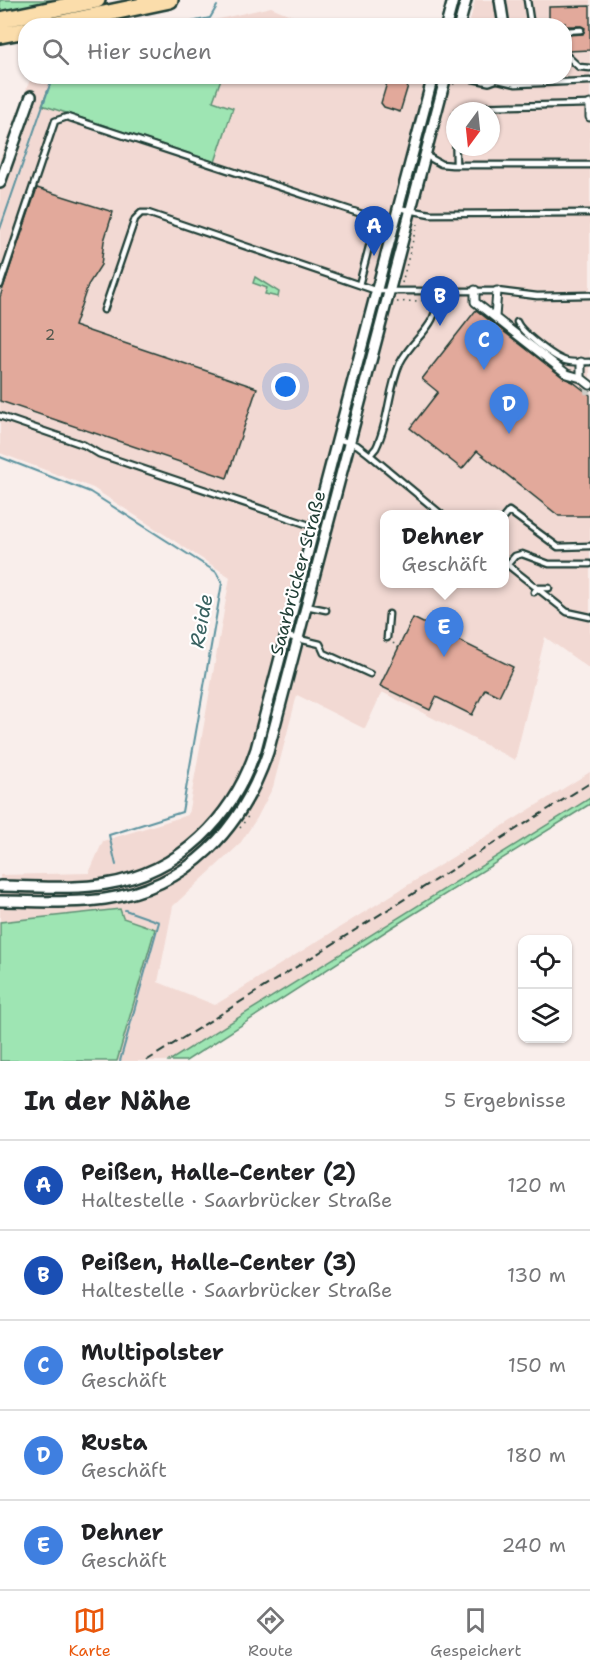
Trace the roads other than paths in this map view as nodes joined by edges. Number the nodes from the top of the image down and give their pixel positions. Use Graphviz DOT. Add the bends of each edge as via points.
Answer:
graph roads {
  1 [pos="97,0"];
  2 [pos="170,0"];
  3 [pos="453,0"];
  4 [pos="466,0"];
  5 [pos="501,0"];
  6 [pos="527,0"];
  7 [pos="85,18"];
  8 [pos="448,18"];
  9 [pos="461,18"];
  10 [pos="503,18"];
  11 [pos="530,18"];
  12 [pos="0,20"];
  13 [pos="581,30"];
  14 [pos="572,31"];
  15 [pos="18,32"];
  16 [pos="0,35"];
  17 [pos="572,61"];
  18 [pos="584,68"];
  19 [pos="590,68"];
  20 [pos="590,81"];
  21 [pos="573,82"];
  22 [pos="431,84"];
  23 [pos="444,84"];
  24 [pos="31,96"];
  25 [pos="590,105"];
  26 [pos="500,106"];
  27 [pos="590,117"];
  28 [pos="425,155"];
  29 [pos="454,156"];
  30 [pos="454,165"];
  31 [pos="590,165"];
  32 [pos="0,183"];
  33 [pos="398,208"];
  34 [pos="415,212"];
  35 [pos="590,213"];
  36 [pos="0,285"];
  37 [pos="358,285"];
  38 [pos="475,290"];
  39 [pos="377,291"];
  40 [pos="437,291"];
  41 [pos="497,291"];
  42 [pos="394,292"];
  43 [pos="590,295"];
  44 [pos="104,310"];
  45 [pos="495,317"];
  46 [pos="517,322"];
  47 [pos="536,345"];
  48 [pos="556,361"];
  49 [pos="580,362"];
  50 [pos="590,362"];
  51 [pos="580,378"];
  52 [pos="590,385"];
  53 [pos="0,416"];
  54 [pos="338,439"];
  55 [pos="350,442"];
  56 [pos="370,455"];
  57 [pos="436,510"];
  58 [pos="509,511"];
  59 [pos="315,527"];
  60 [pos="590,546"];
  61 [pos="509,561"];
  62 [pos="590,564"];
  63 [pos="509,567"];
  64 [pos="549,588"];
  65 [pos="536,590"];
  66 [pos="306,606"];
  67 [pos="326,610"];
  68 [pos="389,614"];
  69 [pos="590,617"];
  70 [pos="286,636"];
  71 [pos="324,637"];
  72 [pos="298,639"];
  73 [pos="387,639"];
  74 [pos="321,644"];
  75 [pos="370,674"];
  76 [pos="0,886"];
  77 [pos="0,901"];
  1 -- 12 [label="main road"];
  2 -- 7 [label="main road"];
  3 -- 8 [label="street"];
  4 -- 9 [label="street"];
  5 -- 10 [label="street"];
  6 -- 11 [label="lane"];
  13 -- 14 [label="lane"];
  15 -- 16 [label="main road"];
  17 -- 18 [label="lane"];
  18 -- 19 [label="lane"];
  18 -- 21 [label="lane" via="581,79"];
  20 -- 21 [label="lane"];
  22 -- 33 [label="street, Saarbrücker Straße"];
  23 -- 28 [label="street, Saarbrücker Straße"];
  24 -- 32 [label="street"];
  25 -- 26 [label="lane"];
  25 -- 27 [label="street"];
  28 -- 30 [label="lane"];
  28 -- 34 [label="street, Saarbrücker Straße"];
  29 -- 30 [label="lane"];
  30 -- 31 [label="lane"];
  33 -- 34 [label="lane"];
  33 -- 39 [label="street, Saarbrücker Straße"];
  34 -- 35 [label="lane"];
  34 -- 42 [label="street, Saarbrücker Straße"];
  36 -- 37 [label="lane" via="55,121 67,117 365,215 374,228"];
  37 -- 39 [label="lane"];
  37 -- 44 [label="lane" via="141,213 135,219"];
  38 -- 40 [label="lane"];
  38 -- 41 [label="lane"];
  38 -- 45 [label="street" via="475,302"];
  39 -- 42 [label="lane"];
  39 -- 54 [label="street, Saarbrücker Straße"];
  40 -- 42 [label="lane"];
  40 -- 56 [label="lane" via="434,320 400,365 380,441"];
  41 -- 43 [label="lane" via="537,296"];
  41 -- 45 [label="street"];
  42 -- 55 [label="street, Saarbrücker Straße"];
  45 -- 47 [label="street" via="516,336"];
  46 -- 47 [label="lane"];
  47 -- 48 [label="street"];
  48 -- 49 [label="lane"];
  48 -- 51 [label="street" via="567,374"];
  49 -- 50 [label="lane"];
  49 -- 51 [label="street"];
  51 -- 52 [label="street"];
  53 -- 59 [label="lane"];
  54 -- 55 [label="lane"];
  54 -- 59 [label="street, Saarbrücker Straße"];
  55 -- 56 [label="lane"];
  55 -- 66 [label="street, Saarbrücker Straße"];
  56 -- 57 [label="lane"];
  58 -- 60 [label="lane" via="558,548"];
  59 -- 70 [label="street, Saarbrücker Straße"];
  61 -- 62 [label="lane" via="522,554 549,564"];
  63 -- 65 [label="lane"];
  64 -- 65 [label="lane"];
  65 -- 69 [label="lane" via="567,612"];
  66 -- 67 [label="lane"];
  66 -- 72 [label="street, Saarbrücker Straße"];
  68 -- 73 [label="lane"];
  70 -- 72 [label="lane"];
  70 -- 76 [label="street, Saarbrücker Straße" via="246,776 224,814 203,837 158,867 118,882"];
  71 -- 74 [label="lane"];
  72 -- 74 [label="lane"];
  72 -- 77 [label="street, Saarbrücker Straße" via="258,781 235,822 202,856 164,881 120,897"];
  74 -- 75 [label="lane" via="324,653"];
}
